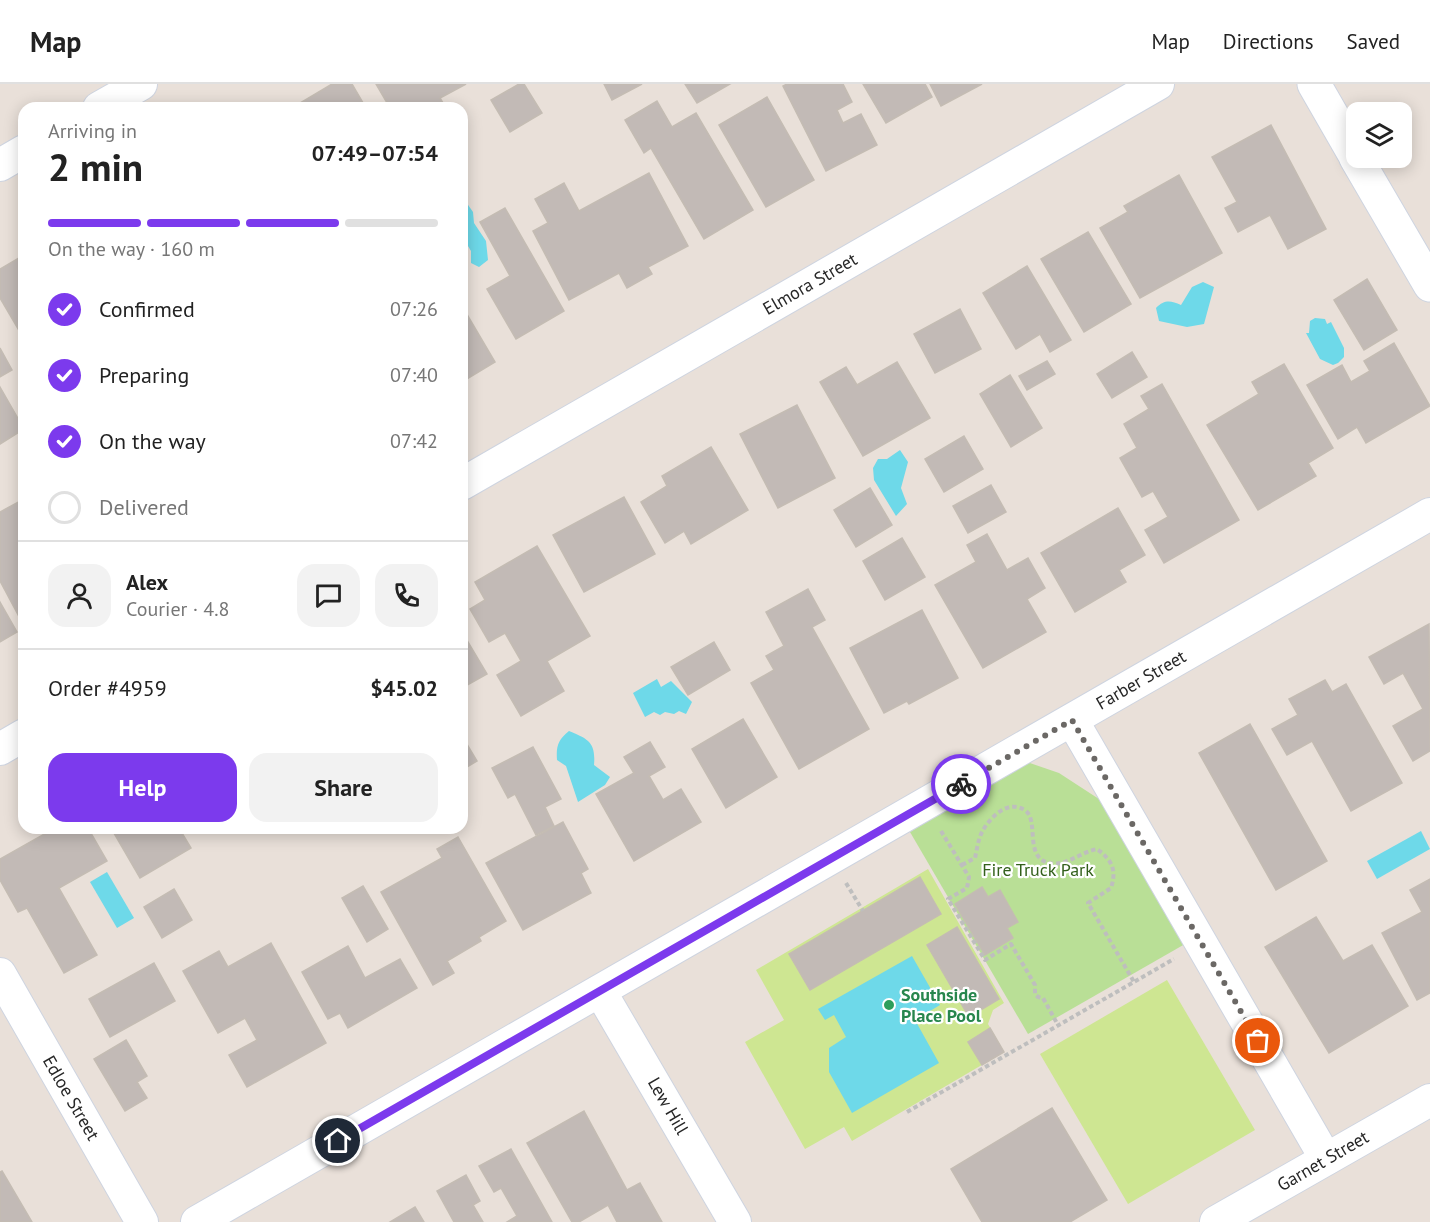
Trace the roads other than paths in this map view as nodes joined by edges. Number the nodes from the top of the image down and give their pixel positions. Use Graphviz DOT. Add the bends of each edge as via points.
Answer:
graph roads {
  1 [pos="141,84"];
  2 [pos="1158,84"];
  3 [pos="1314,84"];
  4 [pos="110,102"];
  5 [pos="1346,140"];
  6 [pos="18,155"];
  7 [pos="0,165"];
  8 [pos="1362,168"];
  9 [pos="1430,285"];
  10 [pos="468,481"];
  11 [pos="1430,514"];
  12 [pos="1072,720"];
  13 [pos="18,738"];
  14 [pos="0,749"];
  15 [pos="0,974"];
  16 [pos="600,991"];
  17 [pos="1430,1100"];
  18 [pos="1326,1159"];
  19 [pos="142,1222"];
  20 [pos="197,1222"];
  21 [pos="735,1222"];
  22 [pos="1216,1222"];
  1 -- 4 [label="street"];
  2 -- 10 [label="street, Elmora Street"];
  3 -- 5 [label="street"];
  6 -- 7 [label="street"];
  8 -- 9 [label="street"];
  11 -- 12 [label="street, Farber Street"];
  12 -- 16 [label="street, Farber Street"];
  12 -- 18 [label="street"];
  13 -- 14 [label="street"];
  15 -- 19 [label="street, Edloe Street"];
  16 -- 20 [label="street, Farber Street"];
  16 -- 21 [label="street, Lew Hill"];
  17 -- 18 [label="street, Garnet Street"];
  18 -- 22 [label="street, Garnet Street"];
}
